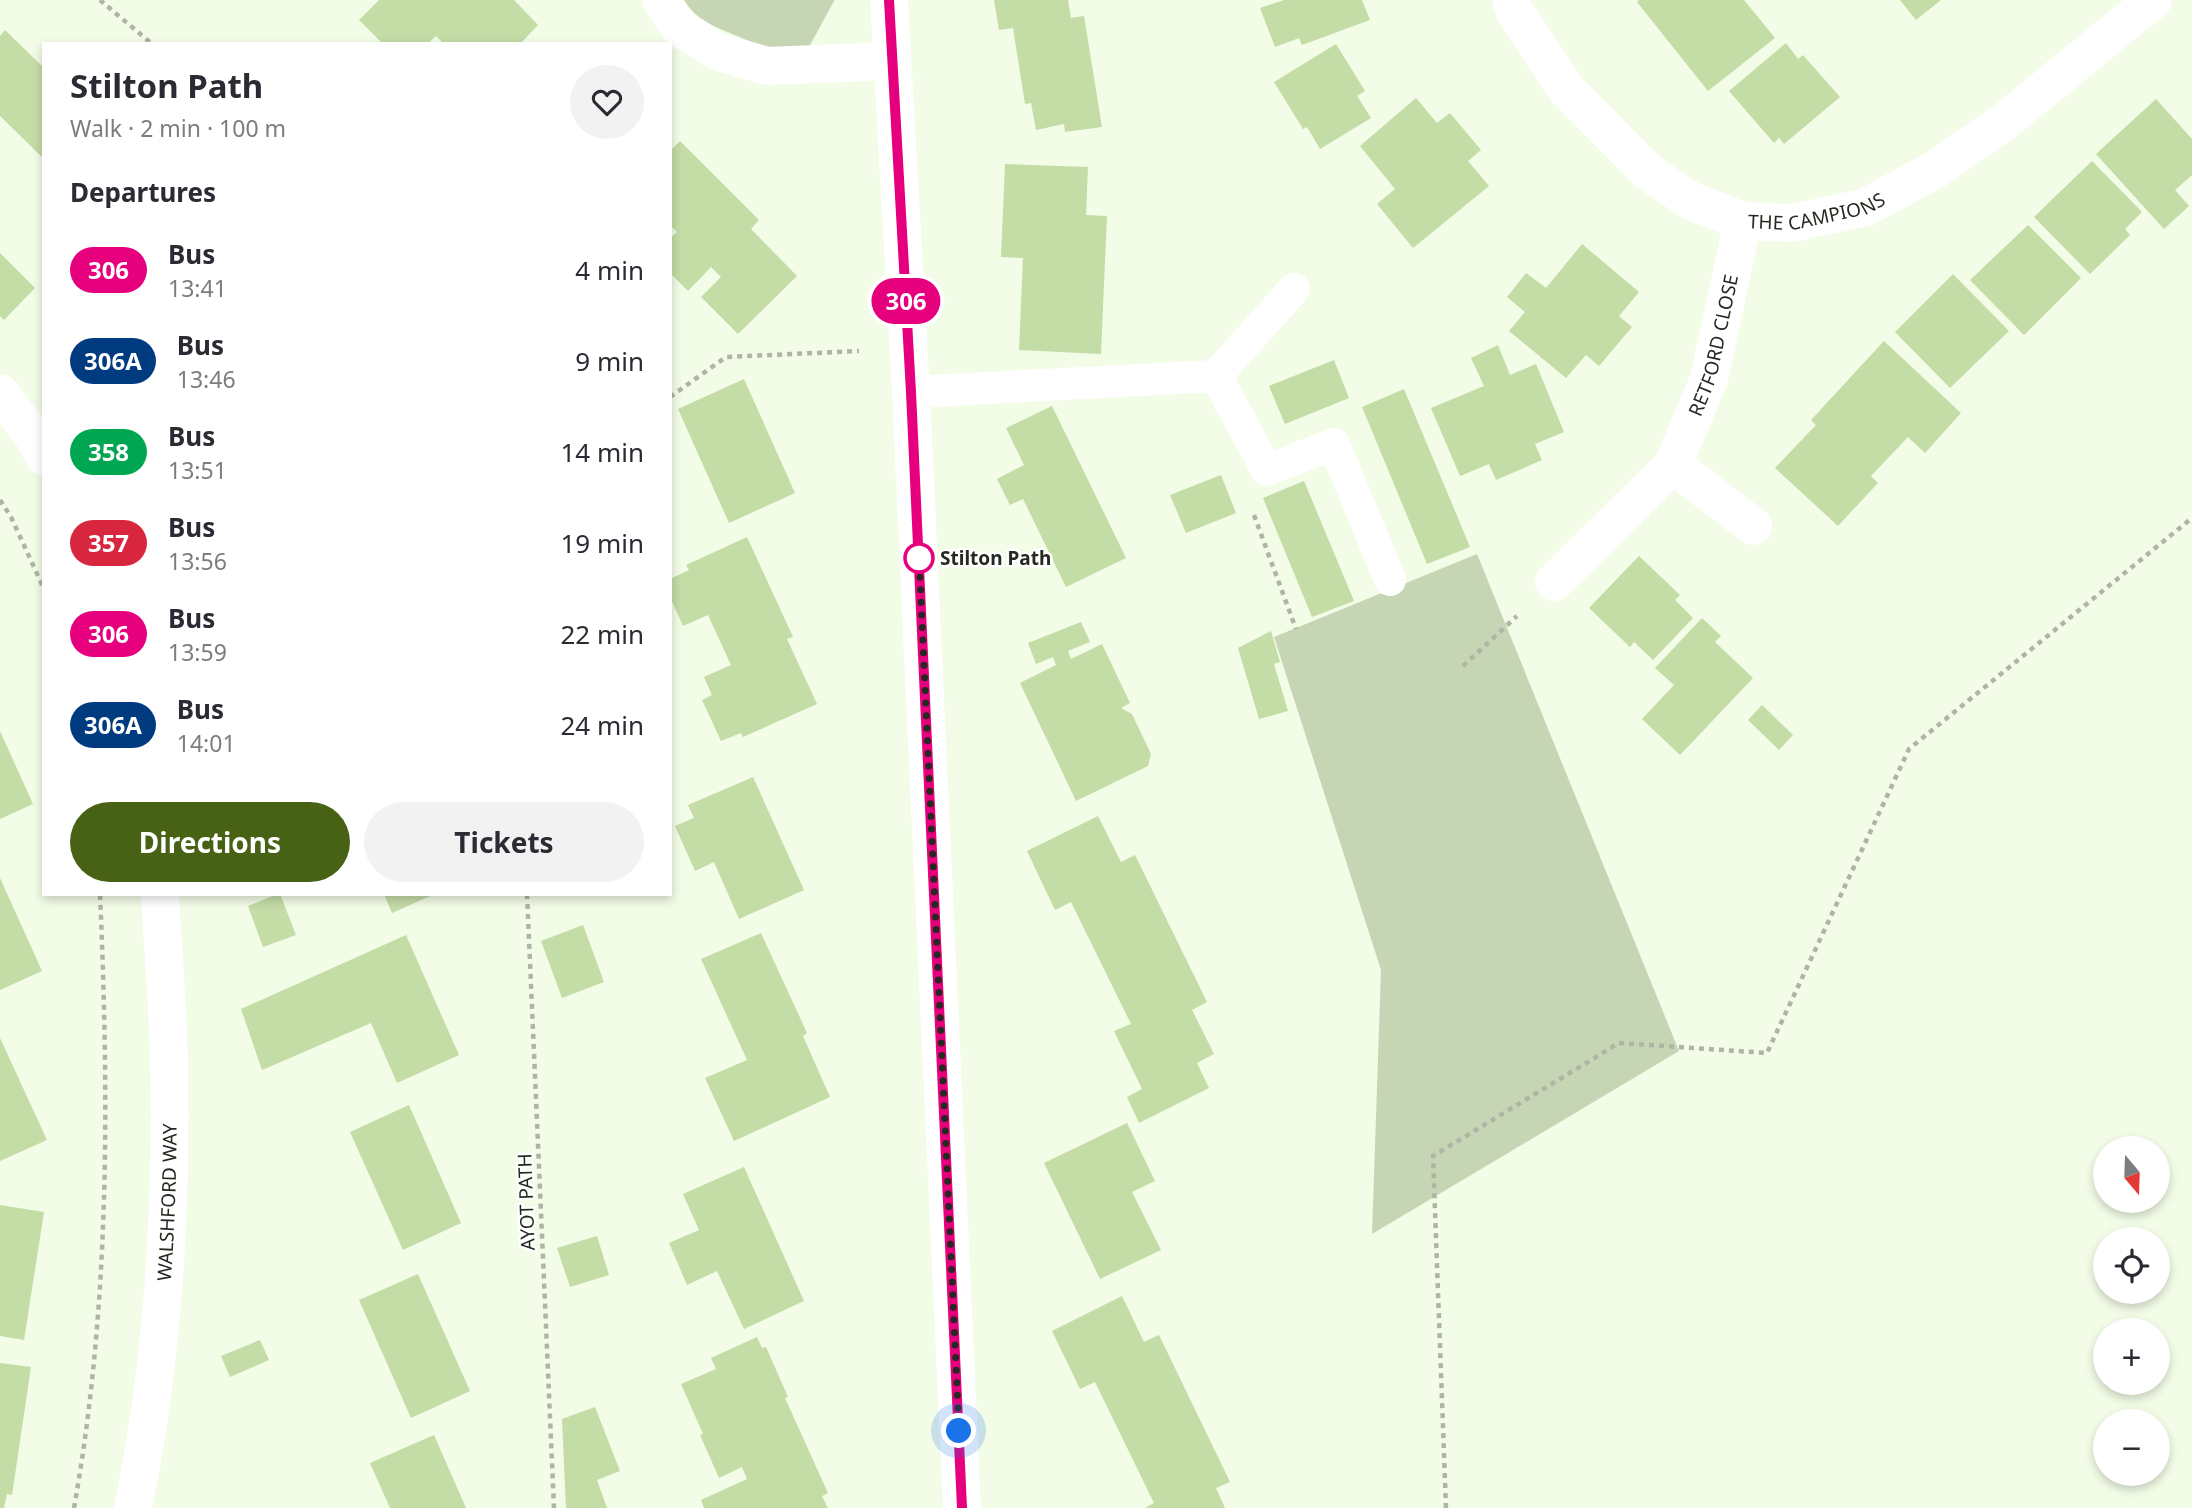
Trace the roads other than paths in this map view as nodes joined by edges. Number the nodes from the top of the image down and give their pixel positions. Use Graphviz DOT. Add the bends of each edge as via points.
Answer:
graph roads {
  1 [pos="662,0"];
  2 [pos="889,0"];
  3 [pos="1511,0"];
  4 [pos="2153,0"];
  5 [pos="892,61"];
  6 [pos="1744,220"];
  7 [pos="1294,289"];
  8 [pos="1216,376"];
  9 [pos="911,392"];
  10 [pos="0,393"];
  11 [pos="42,452"];
  12 [pos="1673,465"];
  13 [pos="1753,526"];
  14 [pos="1390,580"];
  15 [pos="1554,582"];
  16 [pos="160,896"];
  17 [pos="132,1508"];
  18 [pos="962,1508"];
  1 -- 5 [label="street" via="680,28 719,52 767,66"];
  2 -- 5 [label="street"];
  3 -- 6 [label="street, THE CAMPIONS" via="1566,89 1648,172 1691,201"];
  4 -- 6 [label="street, THE CAMPIONS" via="2004,122 1936,169 1866,207 1793,223"];
  5 -- 9 [label="street"];
  6 -- 12 [label="street, RETFORD CLOSE" via="1709,379"];
  7 -- 8 [label="lane"];
  8 -- 9 [label="lane"];
  8 -- 14 [label="lane" via="1267,470 1334,444"];
  9 -- 18 [label="street"];
  10 -- 11 [label="street"];
  12 -- 13 [label="street"];
  12 -- 15 [label="street, RETFORD CLOSE"];
  16 -- 17 [label="street, WALSHFORD WAY" via="169,1063 168,1202 159,1339"];
}
